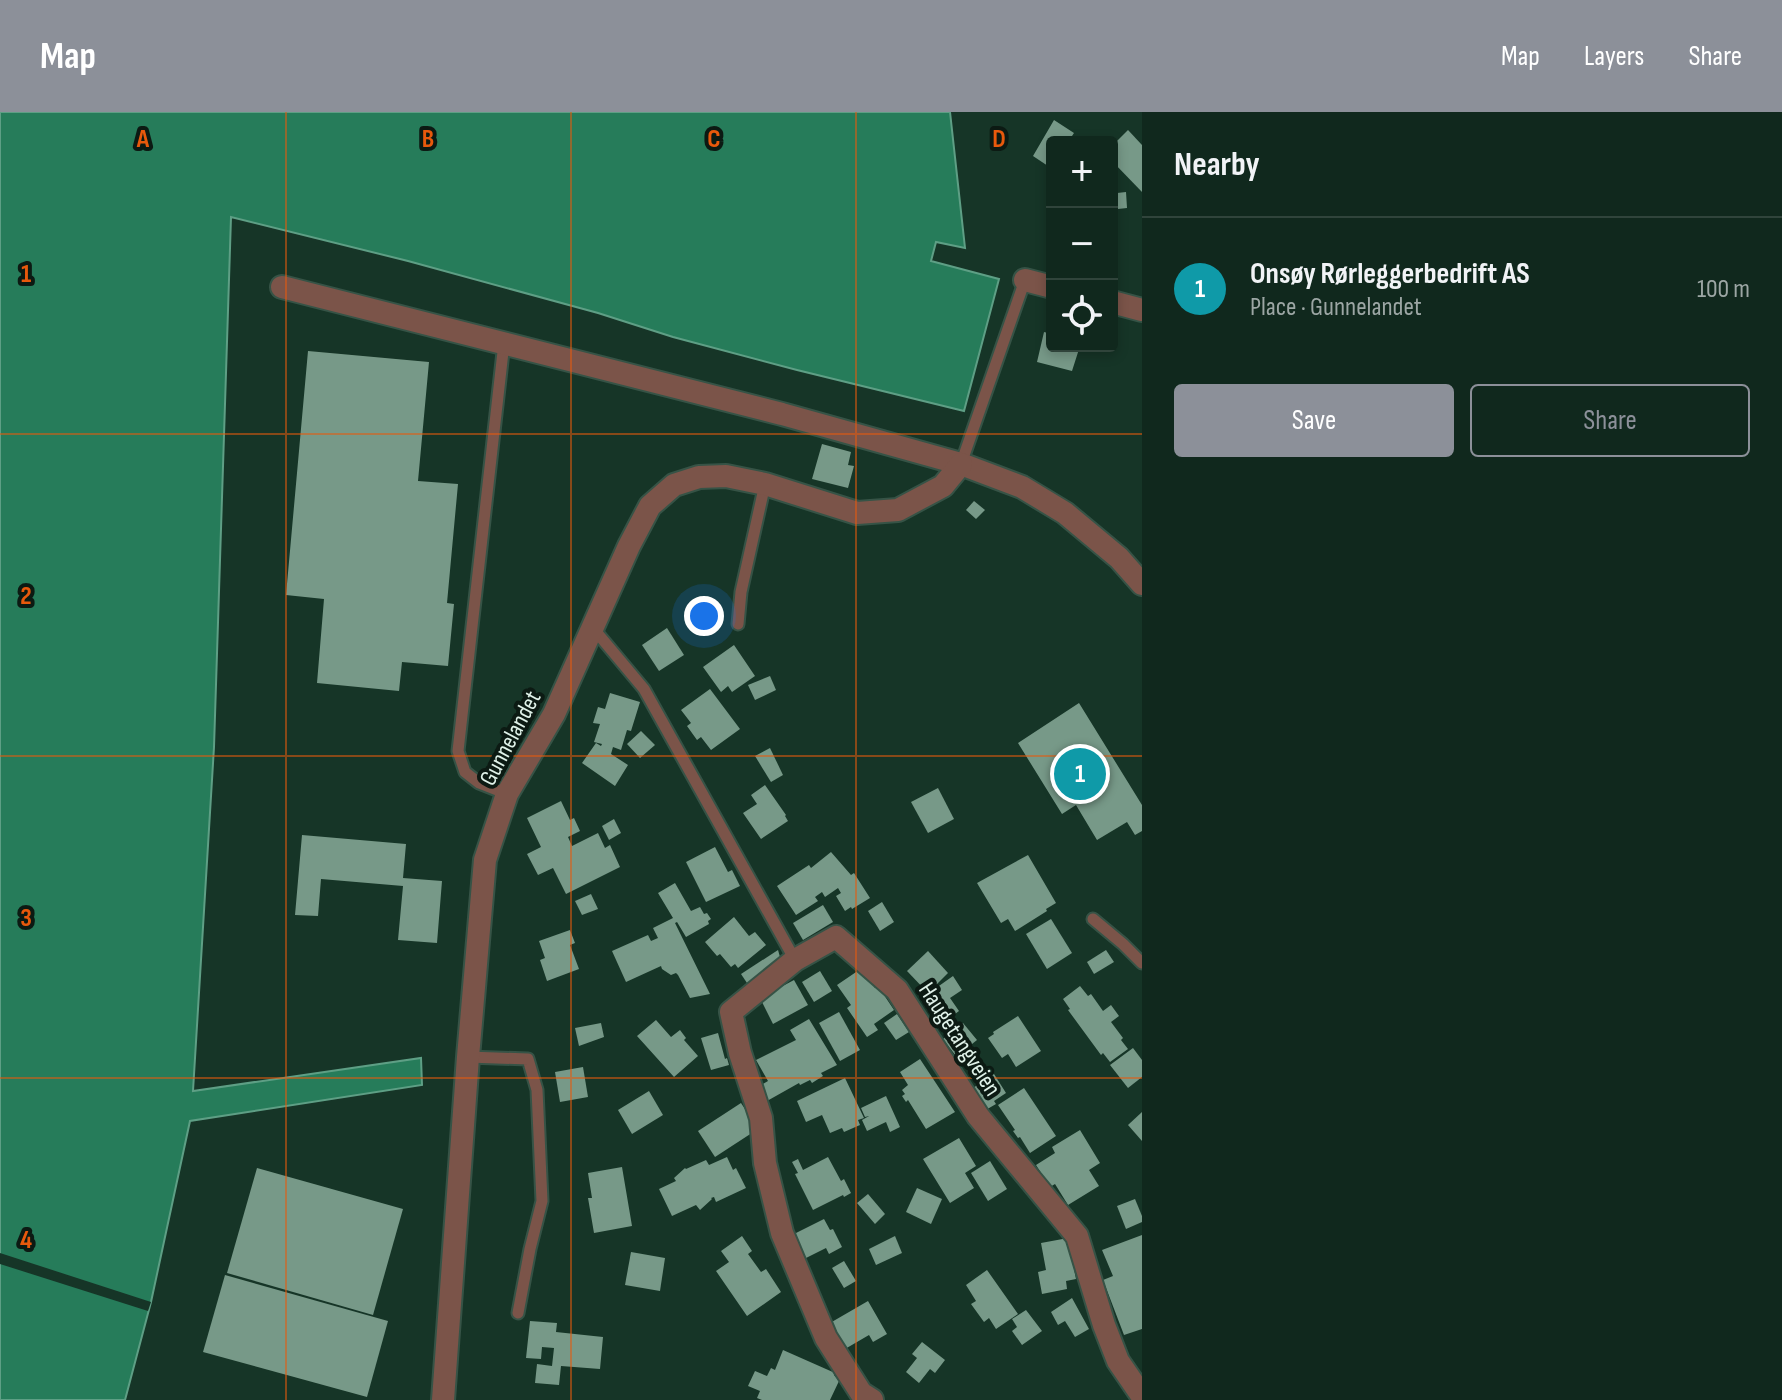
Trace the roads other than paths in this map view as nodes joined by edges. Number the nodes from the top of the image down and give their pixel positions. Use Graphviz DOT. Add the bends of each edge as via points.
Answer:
graph roads {
  1 [pos="1025,280"];
  2 [pos="1046,285"];
  3 [pos="282,287"];
  4 [pos="1118,304"];
  5 [pos="1142,310"];
  6 [pos="504,343"];
  7 [pos="961,464"];
  8 [pos="765,484"];
  9 [pos="1142,584"];
  10 [pos="738,624"];
  11 [pos="593,628"];
  12 [pos="507,794"];
  13 [pos="1093,919"];
  14 [pos="795,960"];
  15 [pos="1142,963"];
  16 [pos="468,1057"];
  17 [pos="518,1313"];
  18 [pos="1142,1396"];
  19 [pos="863,1398"];
  20 [pos="443,1400"];
  1 -- 2 [label="street"];
  1 -- 7 [label="lane"];
  3 -- 6 [label="street"];
  4 -- 5 [label="street"];
  6 -- 7 [label="street"];
  6 -- 12 [label="lane" via="458,751 465,772"];
  7 -- 8 [label="street, Gunnelandet" via="943,486 898,510 857,513"];
  7 -- 9 [label="street" via="1022,487 1065,513"];
  8 -- 10 [label="lane"];
  8 -- 11 [label="street, Gunnelandet" via="726,476 674,485 650,506"];
  11 -- 12 [label="street, Gunnelandet" via="554,714"];
  11 -- 14 [label="lane" via="644,689"];
  12 -- 16 [label="street, Gunnelandet" via="485,860"];
  13 -- 15 [label="lane"];
  14 -- 18 [label="street, Haugetangveien" via="836,937 897,990 978,1116 1077,1236 1118,1361"];
  14 -- 19 [label="street, Haugetangveien" via="731,1012 761,1118 765,1163 782,1233 826,1338"];
  16 -- 17 [label="lane" via="528,1059 537,1090 542,1201"];
  16 -- 20 [label="street, Gunnelandet"];
}
